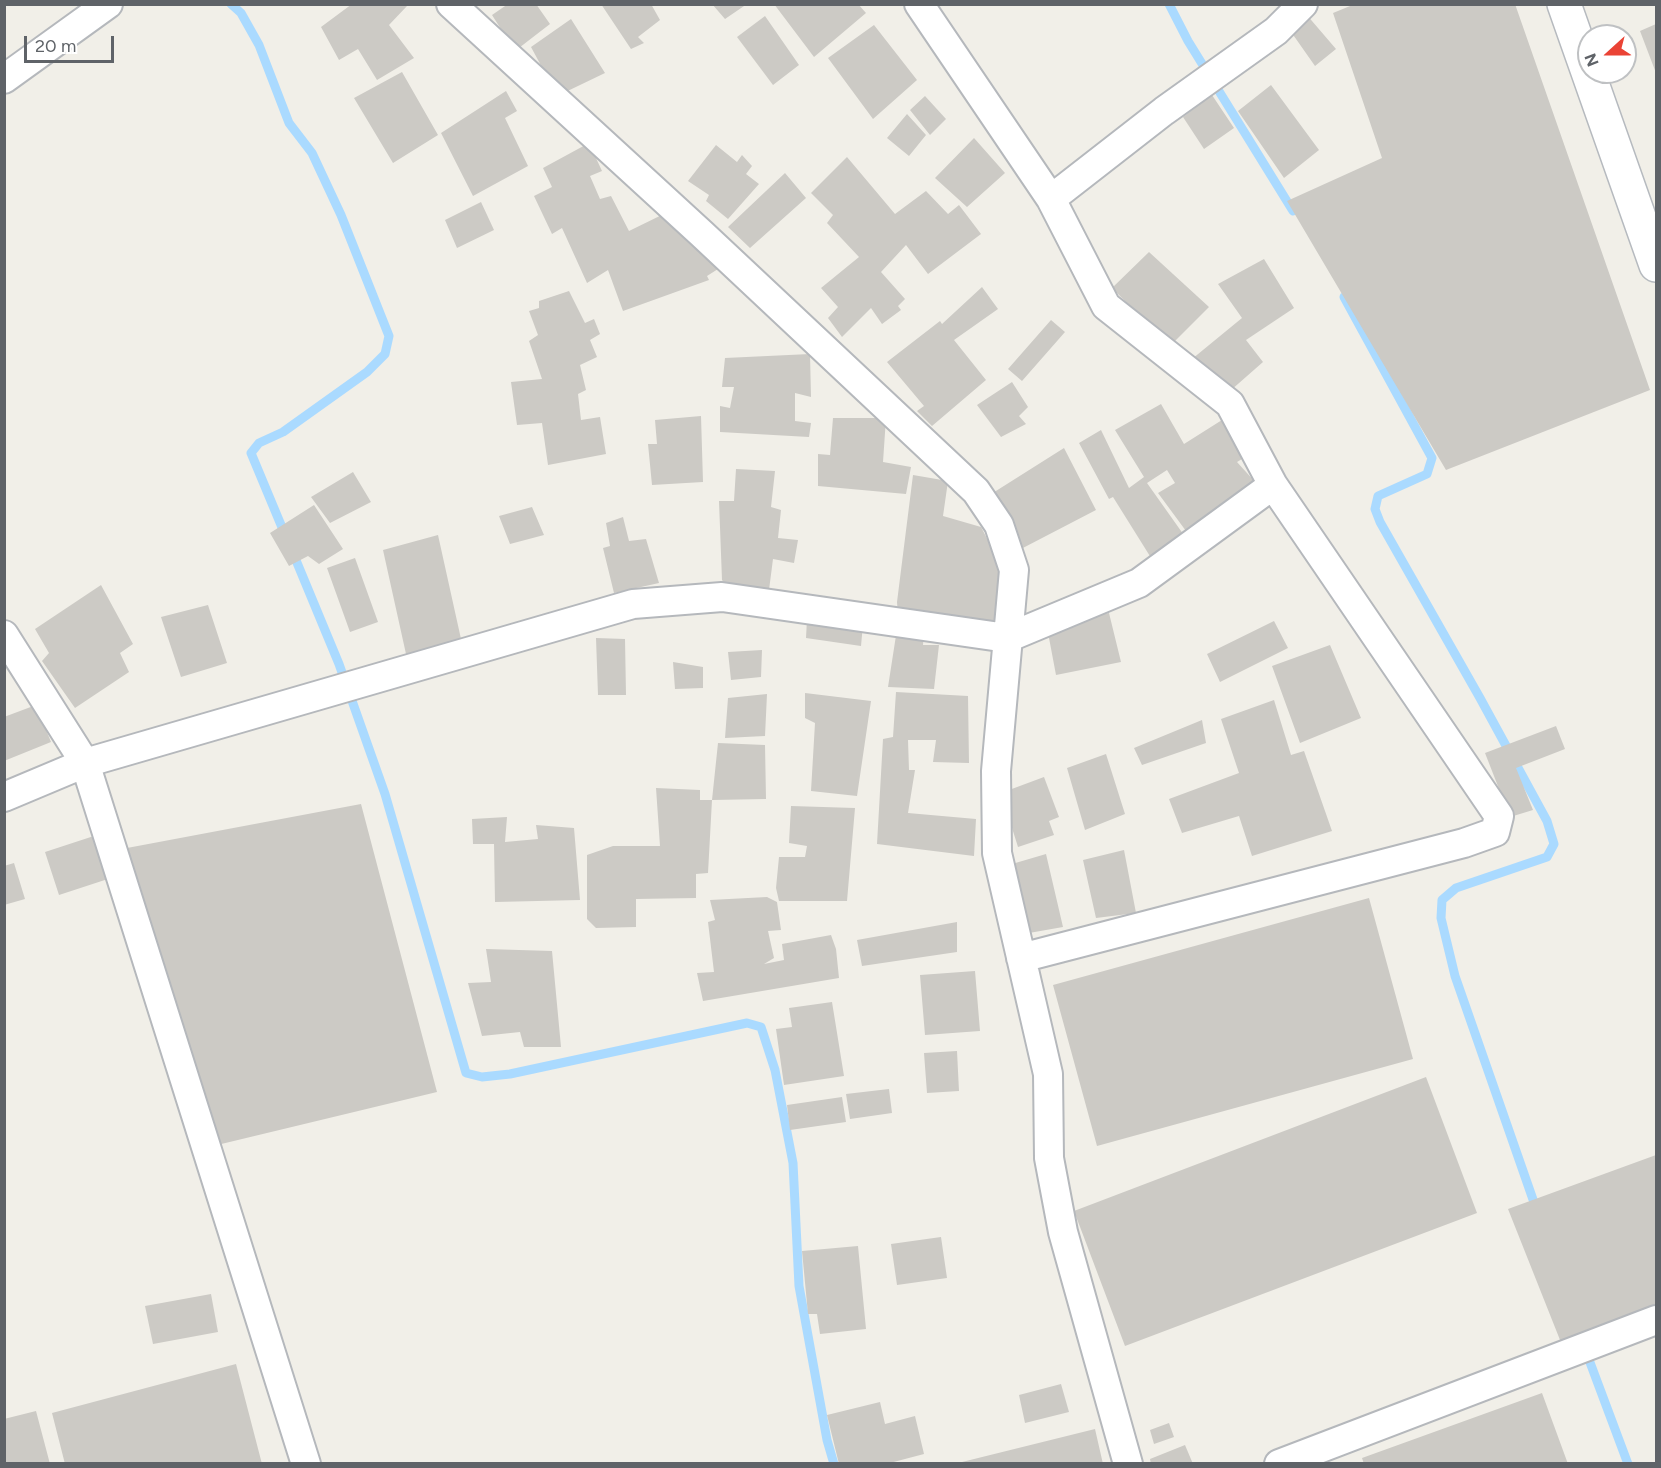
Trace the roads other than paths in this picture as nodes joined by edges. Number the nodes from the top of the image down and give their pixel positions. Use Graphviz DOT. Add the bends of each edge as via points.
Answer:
graph roads {
  1 [pos="108,4"];
  2 [pos="451,4"];
  3 [pos="919,4"];
  4 [pos="1303,4"];
  5 [pos="1564,4"];
  6 [pos="4,79"];
  7 [pos="1051,199"];
  8 [pos="1656,265"];
  9 [pos="1273,485"];
  10 [pos="4,635"];
  11 [pos="1007,638"];
  12 [pos="85,763"];
  13 [pos="4,797"];
  14 [pos="1021,958"];
  15 [pos="1656,1320"];
  16 [pos="306,1464"];
  17 [pos="1128,1464"];
  18 [pos="1279,1464"];
  1 -- 6 [label="street"];
  2 -- 11 [label="street" via="976,491 999,525 1014,570"];
  3 -- 7 [label="street"];
  4 -- 7 [label="street" via="1276,31"];
  5 -- 8 [label="street"];
  7 -- 9 [label="street" via="1106,306 1230,404"];
  9 -- 11 [label="street" via="1139,584"];
  9 -- 14 [label="street" via="1499,816 1495,832"];
  10 -- 12 [label="street"];
  11 -- 12 [label="street" via="722,597 633,604"];
  11 -- 14 [label="street" via="996,771 997,853"];
  12 -- 13 [label="street"];
  12 -- 16 [label="street"];
  14 -- 17 [label="street" via="1048,1074 1049,1158 1063,1232"];
  15 -- 18 [label="street"];
}
